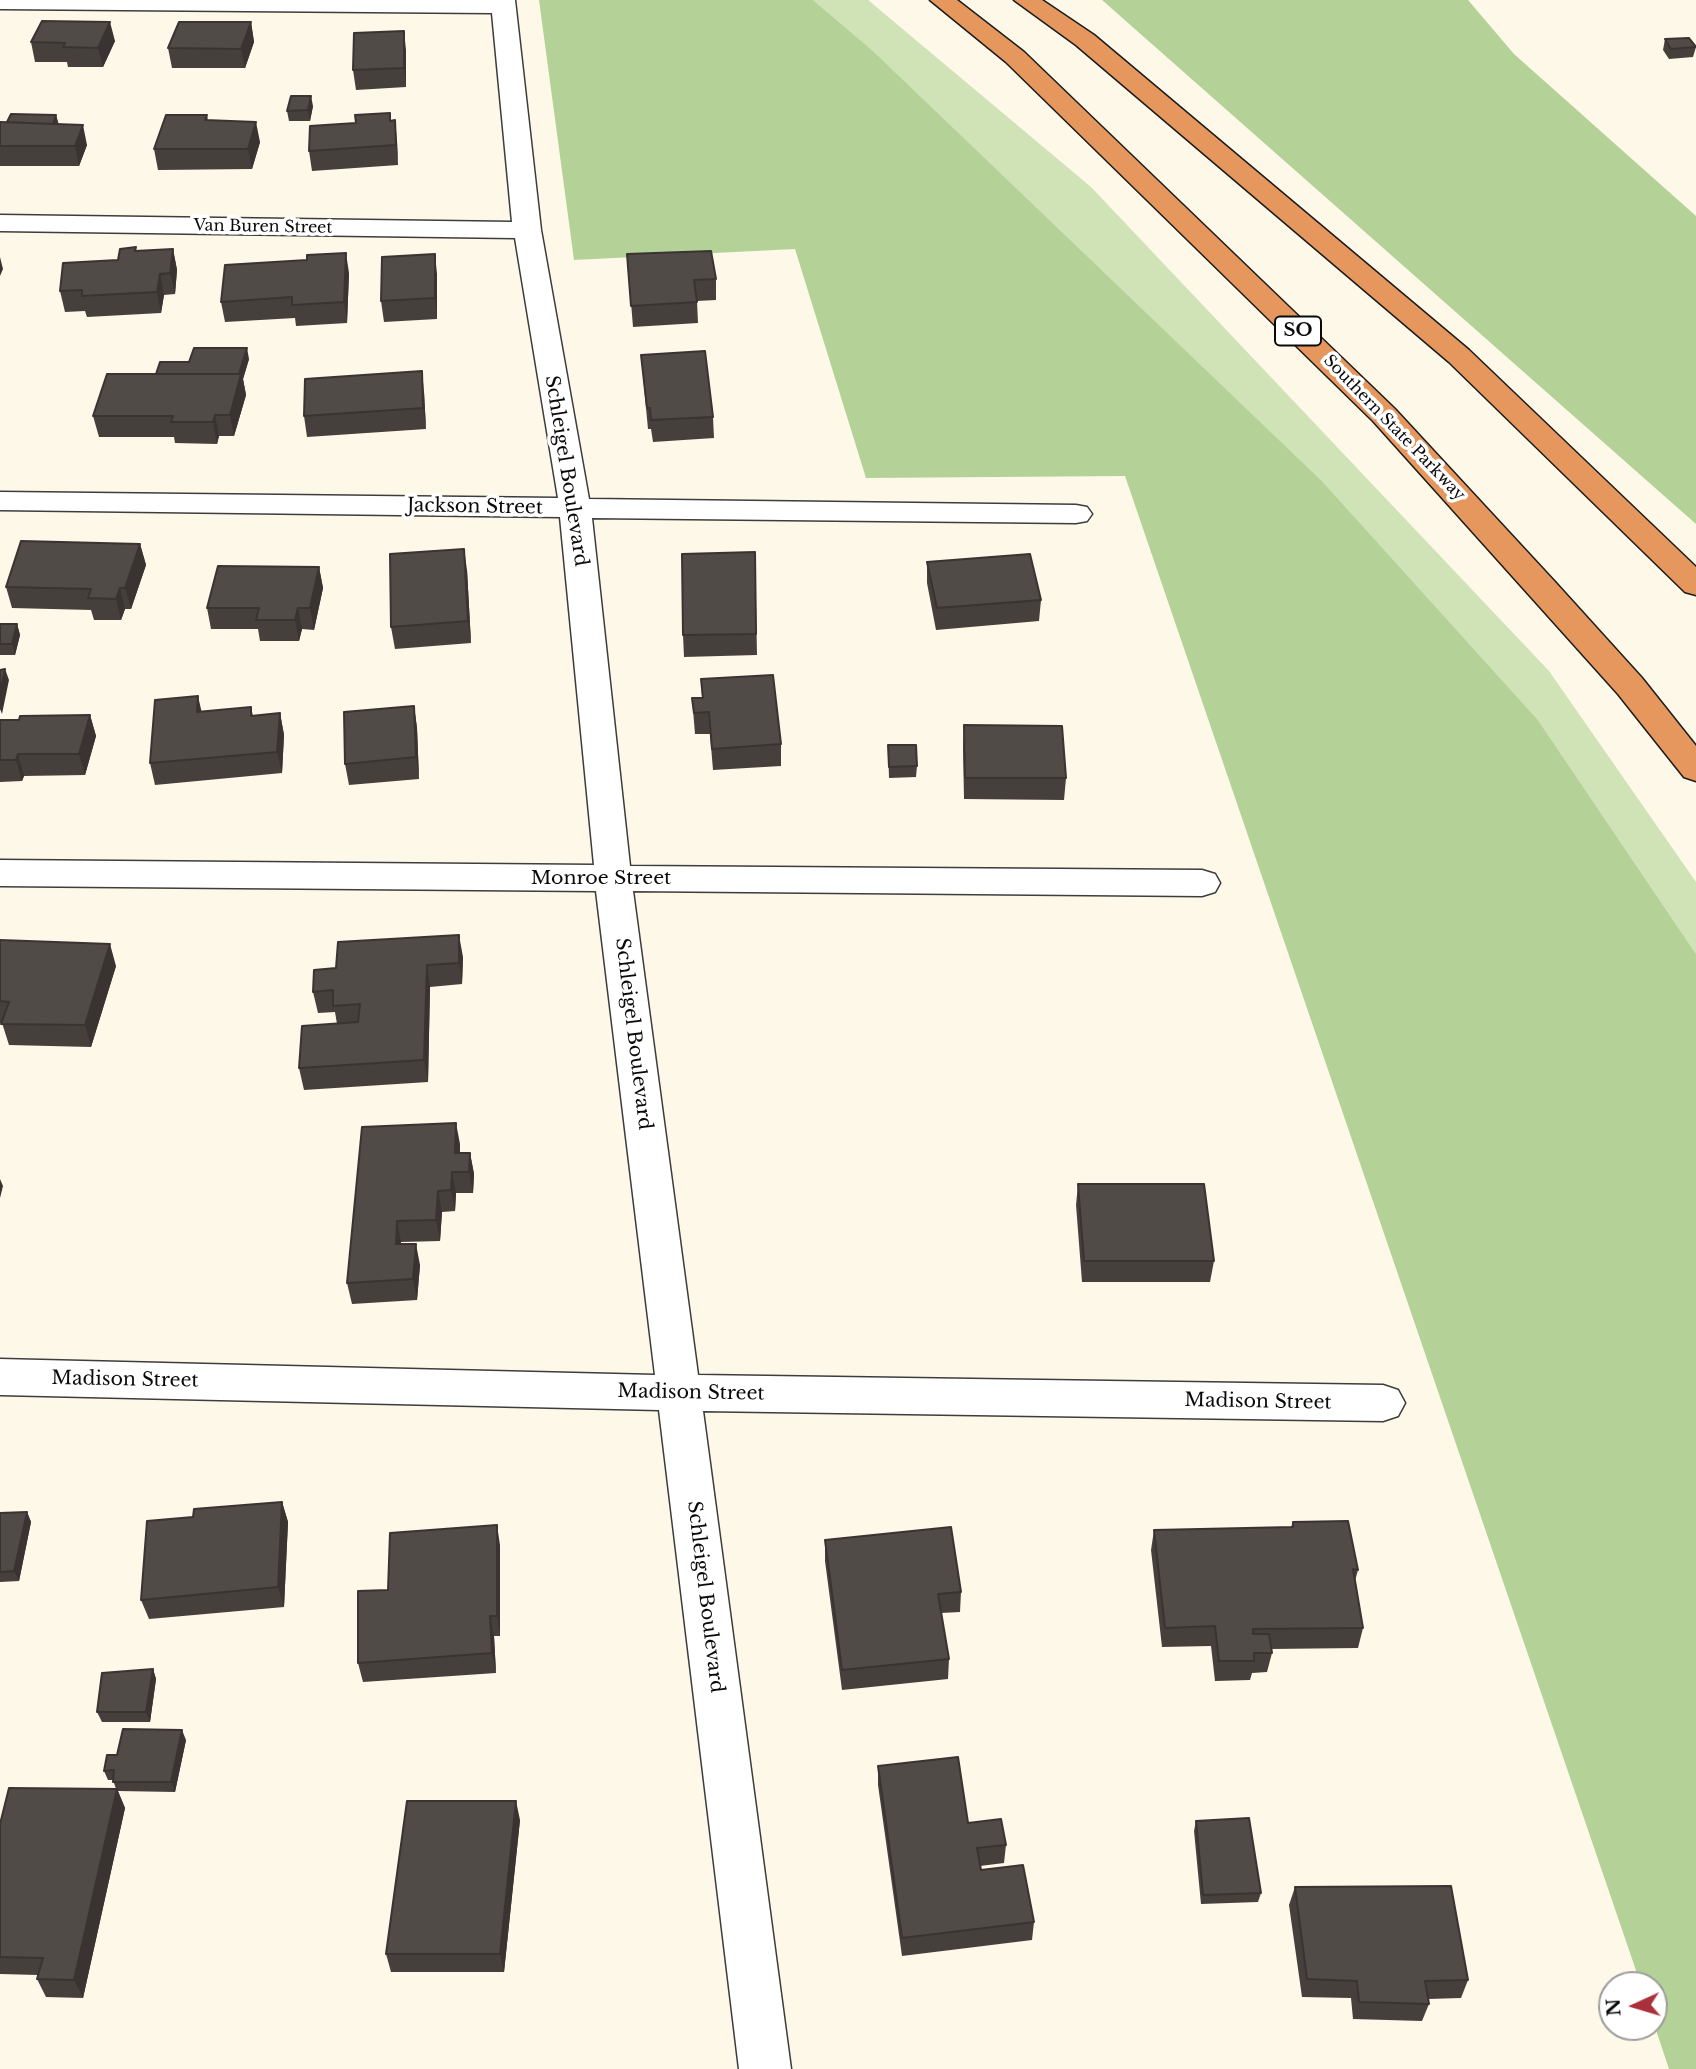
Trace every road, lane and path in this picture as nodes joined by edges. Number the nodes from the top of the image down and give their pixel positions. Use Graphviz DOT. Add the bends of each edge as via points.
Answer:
graph roads {
  1 [pos="942,0"];
  2 [pos="1026,0"];
  3 [pos="0,2"];
  4 [pos="503,3"];
  5 [pos="0,223"];
  6 [pos="527,230"];
  7 [pos="0,501"];
  8 [pos="575,508"];
  9 [pos="1076,513"];
  10 [pos="1696,585"];
  11 [pos="1696,769"];
  12 [pos="0,873"];
  13 [pos="613,879"];
  14 [pos="1202,883"];
  15 [pos="0,1377"];
  16 [pos="678,1393"];
  17 [pos="1383,1404"];
  18 [pos="765,2069"];
  1 -- 11 [label="highway, Southern State Parkway / SO" via="1016,57 1384,415 1630,686"];
  2 -- 10 [label="highway" via="1085,40 1460,356"];
  3 -- 4 [label="street"];
  4 -- 6 [label="street, Schleigel Boulevard"];
  5 -- 6 [label="street, Van Buren Street"];
  6 -- 8 [label="street, Schleigel Boulevard"];
  7 -- 8 [label="street, Jackson Street"];
  8 -- 9 [label="street, Jackson Street"];
  8 -- 13 [label="street, Schleigel Boulevard"];
  12 -- 13 [label="street, Monroe Street"];
  13 -- 14 [label="street, Monroe Street"];
  13 -- 16 [label="street, Schleigel Boulevard"];
  15 -- 16 [label="street, Madison Street"];
  16 -- 17 [label="street, Madison Street"];
  16 -- 18 [label="street, Schleigel Boulevard"];
}
